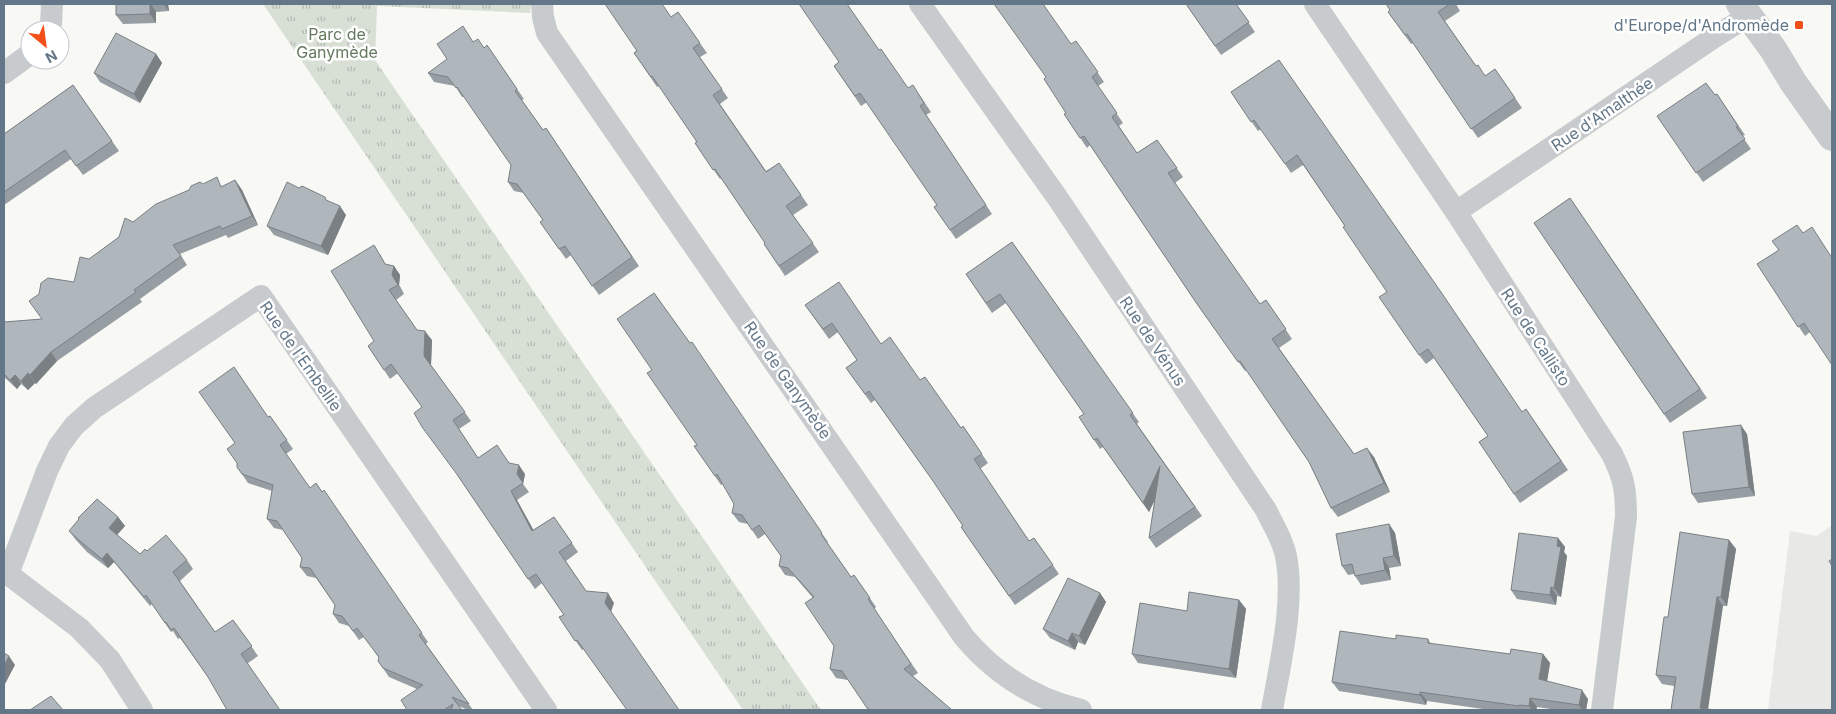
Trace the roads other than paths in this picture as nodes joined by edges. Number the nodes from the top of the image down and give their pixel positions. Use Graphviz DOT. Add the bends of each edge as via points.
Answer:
graph roads {
  1 [pos="52,4"];
  2 [pos="542,4"];
  3 [pos="920,4"];
  4 [pos="1315,4"];
  5 [pos="1744,10"];
  6 [pos="50,20"];
  7 [pos="20,62"];
  8 [pos="4,74"];
  9 [pos="1832,137"];
  10 [pos="1456,212"];
  11 [pos="6,573"];
  12 [pos="142,710"];
  13 [pos="546,710"];
  14 [pos="1081,710"];
  15 [pos="1272,710"];
  16 [pos="1602,710"];
  1 -- 6 [label="street"];
  2 -- 14 [label="street, Rue de Ganymède" via="547,33 964,637 979,656 1012,680 1045,699"];
  3 -- 15 [label="street, Rue de Vénus" via="1064,208 1266,510 1278,534 1286,555 1288,601"];
  4 -- 10 [label="street, Rue de Callisto"];
  5 -- 9 [label="street"];
  5 -- 10 [label="street, Rue d'Amalthée" via="1716,36"];
  7 -- 8 [label="street"];
  10 -- 16 [label="street, Rue de Callisto" via="1612,454 1622,476 1626,517"];
  11 -- 12 [label="street" via="79,628 110,660"];
  11 -- 13 [label="street, Rue de l'Embellie" via="59,446 74,426 94,408 261,296"];
}
